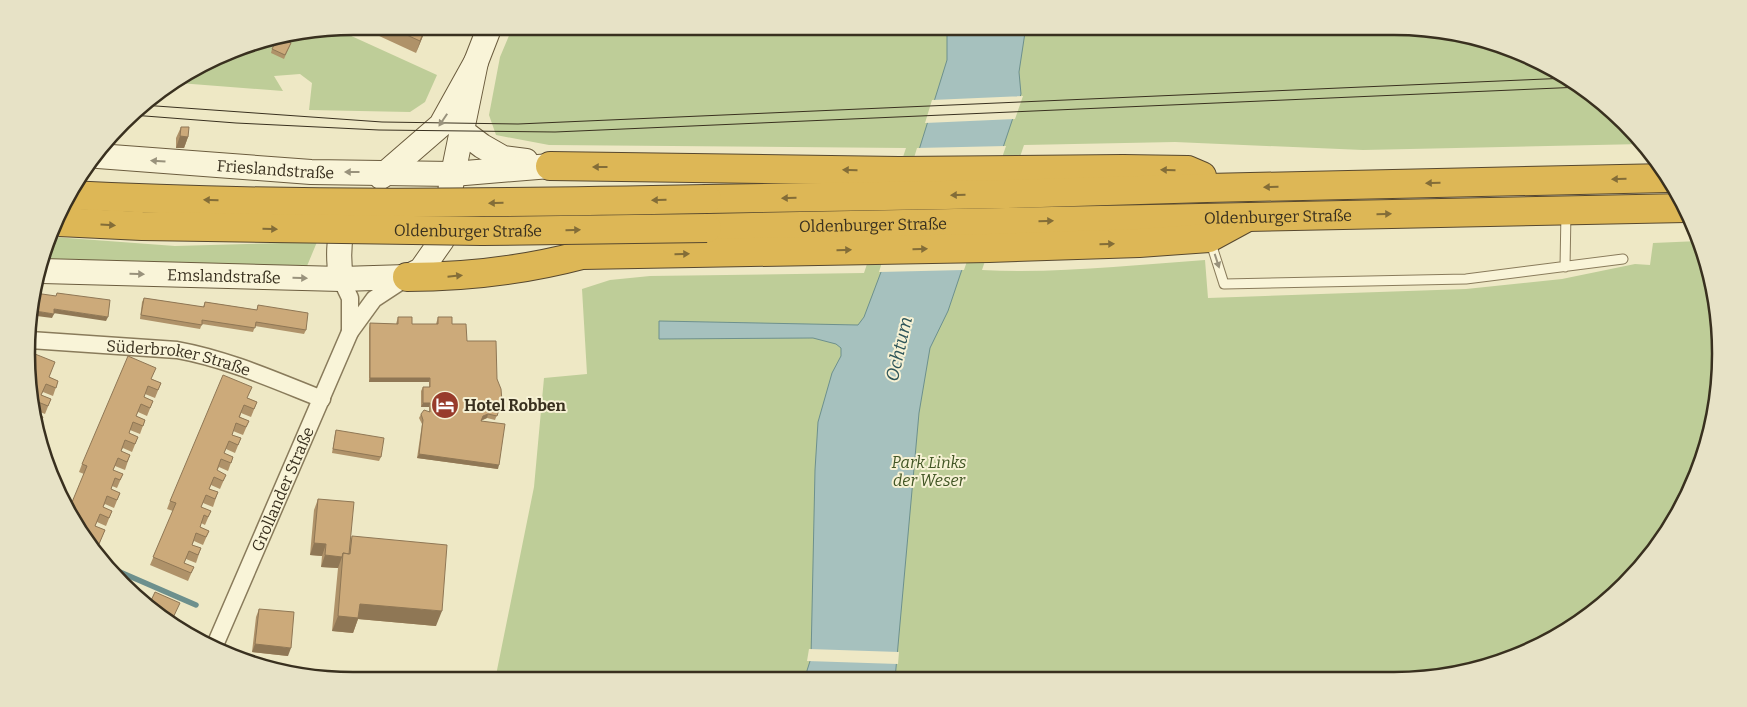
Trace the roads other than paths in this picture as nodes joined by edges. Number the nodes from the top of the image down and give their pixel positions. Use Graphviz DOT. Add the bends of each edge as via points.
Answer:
graph roads {
  1 [pos="486,35"];
  2 [pos="476,62"];
  3 [pos="462,131"];
  4 [pos="104,156"];
  5 [pos="550,166"];
  6 [pos="386,172"];
  7 [pos="453,174"];
  8 [pos="1659,178"];
  9 [pos="894,183"];
  10 [pos="77,195"];
  11 [pos="1676,208"];
  12 [pos="1566,211"];
  13 [pos="1248,217"];
  14 [pos="64,222"];
  15 [pos="1209,238"];
  16 [pos="1623,259"];
  17 [pos="1565,267"];
  18 [pos="46,271"];
  19 [pos="406,277"];
  20 [pos="341,279"];
  21 [pos="350,332"];
  22 [pos="36,340"];
  23 [pos="322,399"];
  24 [pos="216,640"];
  1 -- 2 [label="street"];
  2 -- 3 [label="street, Grollander Straße"];
  2 -- 6 [label="street, Grollander Straße, one-way" via="441,125"];
  3 -- 5 [label="street" via="503,158"];
  3 -- 7 [label="street, Grollander Straße"];
  6 -- 4 [label="street, Frieslandstraße, one-way" via="311,172"];
  5 -- 7 [label="street, Frieslandstraße"];
  9 -- 5 [label="highway, one-way"];
  6 -- 7 [label="street, Frieslandstraße"];
  6 -- 20 [label="street, Grollander Straße" via="368,188 344,222 339,246"];
  7 -- 19 [label="street, Grollander Straße" via="442,240 421,270"];
  8 -- 9 [label="highway, Oldenburger Straße, one-way" via="1231,188 1011,182"];
  9 -- 10 [label="highway, Oldenburger Straße, one-way, bridge" via="707,199 488,203 165,200"];
  11 -- 12 [label="highway, Oldenburger Straße"];
  13 -- 12 [label="highway, Oldenburger Straße, one-way"];
  12 -- 17 [label="lane"];
  14 -- 13 [label="highway, Oldenburger Straße, one-way, bridge" via="152,227 482,232"];
  13 -- 15 [label="highway"];
  15 -- 17 [label="lane, one-way" via="1224,284 1466,279"];
  19 -- 15 [label="highway, one-way" via="449,277 550,264 582,255 988,248"];
  16 -- 17 [label="lane"];
  18 -- 20 [label="street, Emslandstraße, one-way"];
  19 -- 20 [label="street, Emslandstraße"];
  19 -- 21 [label="street, Grollander Straße" via="374,300"];
  20 -- 21 [label="street, Grollander Straße" via="350,298"];
  21 -- 23 [label="street, Grollander Straße"];
  22 -- 23 [label="street, Süderbroker Straße" via="195,353"];
  23 -- 24 [label="street, Grollander Straße"];
}
